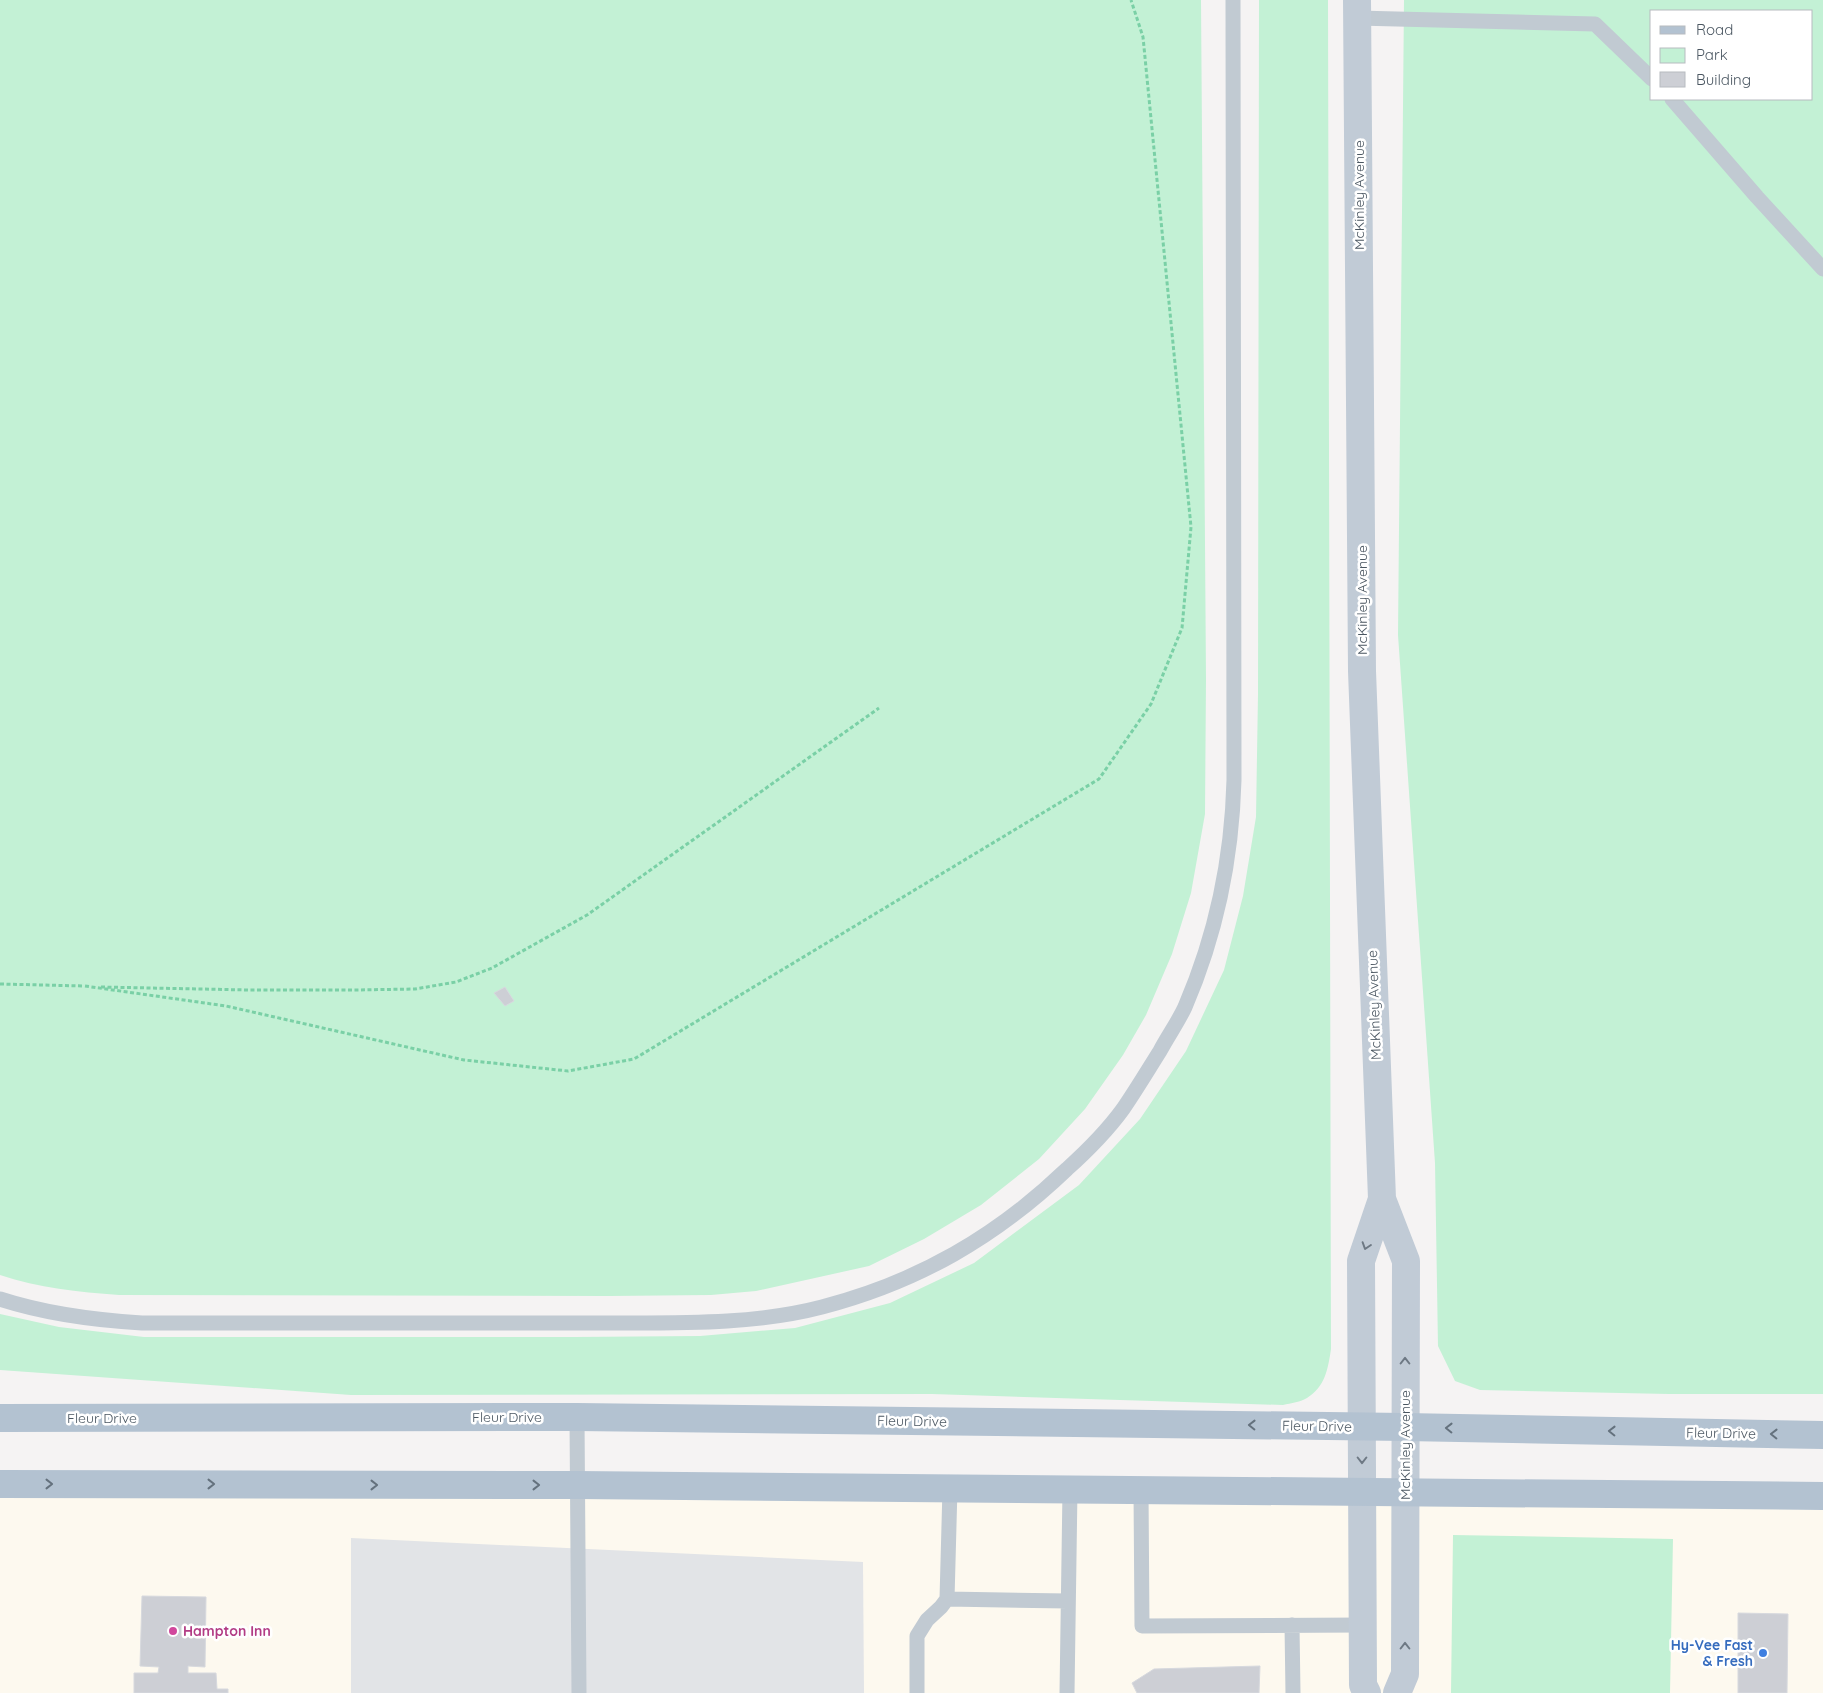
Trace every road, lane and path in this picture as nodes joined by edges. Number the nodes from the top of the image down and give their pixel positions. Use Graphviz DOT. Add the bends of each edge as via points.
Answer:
graph roads {
  1 [pos="1131,0"];
  2 [pos="1233,0"];
  3 [pos="1357,9"];
  4 [pos="1650,77"];
  5 [pos="1673,100"];
  6 [pos="1823,268"];
  7 [pos="879,708"];
  8 [pos="0,984"];
  9 [pos="84,986"];
  10 [pos="1382,1199"];
  11 [pos="0,1299"];
  12 [pos="577,1417"];
  13 [pos="0,1418"];
  14 [pos="1362,1426"];
  15 [pos="1405,1427"];
  16 [pos="1823,1435"];
  17 [pos="0,1484"];
  18 [pos="577,1485"];
  19 [pos="950,1488"];
  20 [pos="1070,1490"];
  21 [pos="1141,1490"];
  22 [pos="1362,1492"];
  23 [pos="1404,1493"];
  24 [pos="1823,1496"];
  25 [pos="947,1599"];
  26 [pos="1068,1601"];
  27 [pos="1364,1625"];
  28 [pos="1292,1626"];
  29 [pos="579,1693"];
  30 [pos="917,1693"];
  31 [pos="1067,1693"];
  32 [pos="1293,1693"];
  33 [pos="1367,1693"];
  34 [pos="1397,1693"];
  1 -- 9 [label="path" via="1143,37 1191,527 1182,628 1152,704 1099,778 634,1059 568,1071 464,1060 226,1006"];
  2 -- 11 [label="lane" via="1234,780 1229,854 1212,929 1184,1010 1122,1110 1084,1154 1040,1195 991,1233 936,1264 879,1290 821,1308 756,1319 631,1323 142,1322 76,1318"];
  3 -- 4 [label="lane" via="1595,24"];
  3 -- 10 [label="main road, McKinley Avenue" via="1362,671"];
  5 -- 6 [label="lane" via="1756,197"];
  7 -- 9 [label="path" via="587,915 492,968 456,982 415,989 355,990"];
  8 -- 9 [label="path"];
  10 -- 14 [label="main road, McKinley Avenue, one-way" via="1361,1261"];
  15 -- 10 [label="main road, McKinley Avenue, one-way" via="1406,1261"];
  12 -- 13 [label="main road, Fleur Drive"];
  14 -- 12 [label="main road, Fleur Drive, one-way"];
  12 -- 18 [label="lane"];
  14 -- 15 [label="main road, Fleur Drive"];
  14 -- 22 [label="main road, McKinley Avenue, one-way"];
  16 -- 15 [label="main road, Fleur Drive, one-way"];
  15 -- 23 [label="main road, McKinley Avenue"];
  17 -- 18 [label="main road, one-way"];
  18 -- 19 [label="main road"];
  18 -- 29 [label="lane"];
  19 -- 20 [label="main road"];
  19 -- 25 [label="lane"];
  20 -- 21 [label="main road"];
  20 -- 26 [label="lane"];
  21 -- 22 [label="main road"];
  21 -- 28 [label="lane" via="1142,1626"];
  22 -- 23 [label="main road"];
  22 -- 27 [label="main road, McKinley Avenue"];
  23 -- 24 [label="main road"];
  34 -- 23 [label="main road, McKinley Avenue, one-way" via="1405,1674"];
  25 -- 26 [label="lane"];
  25 -- 30 [label="lane" via="917,1636"];
  26 -- 31 [label="lane"];
  27 -- 28 [label="lane"];
  27 -- 33 [label="main road, McKinley Avenue" via="1364,1685"];
  28 -- 32 [label="lane"];
}
